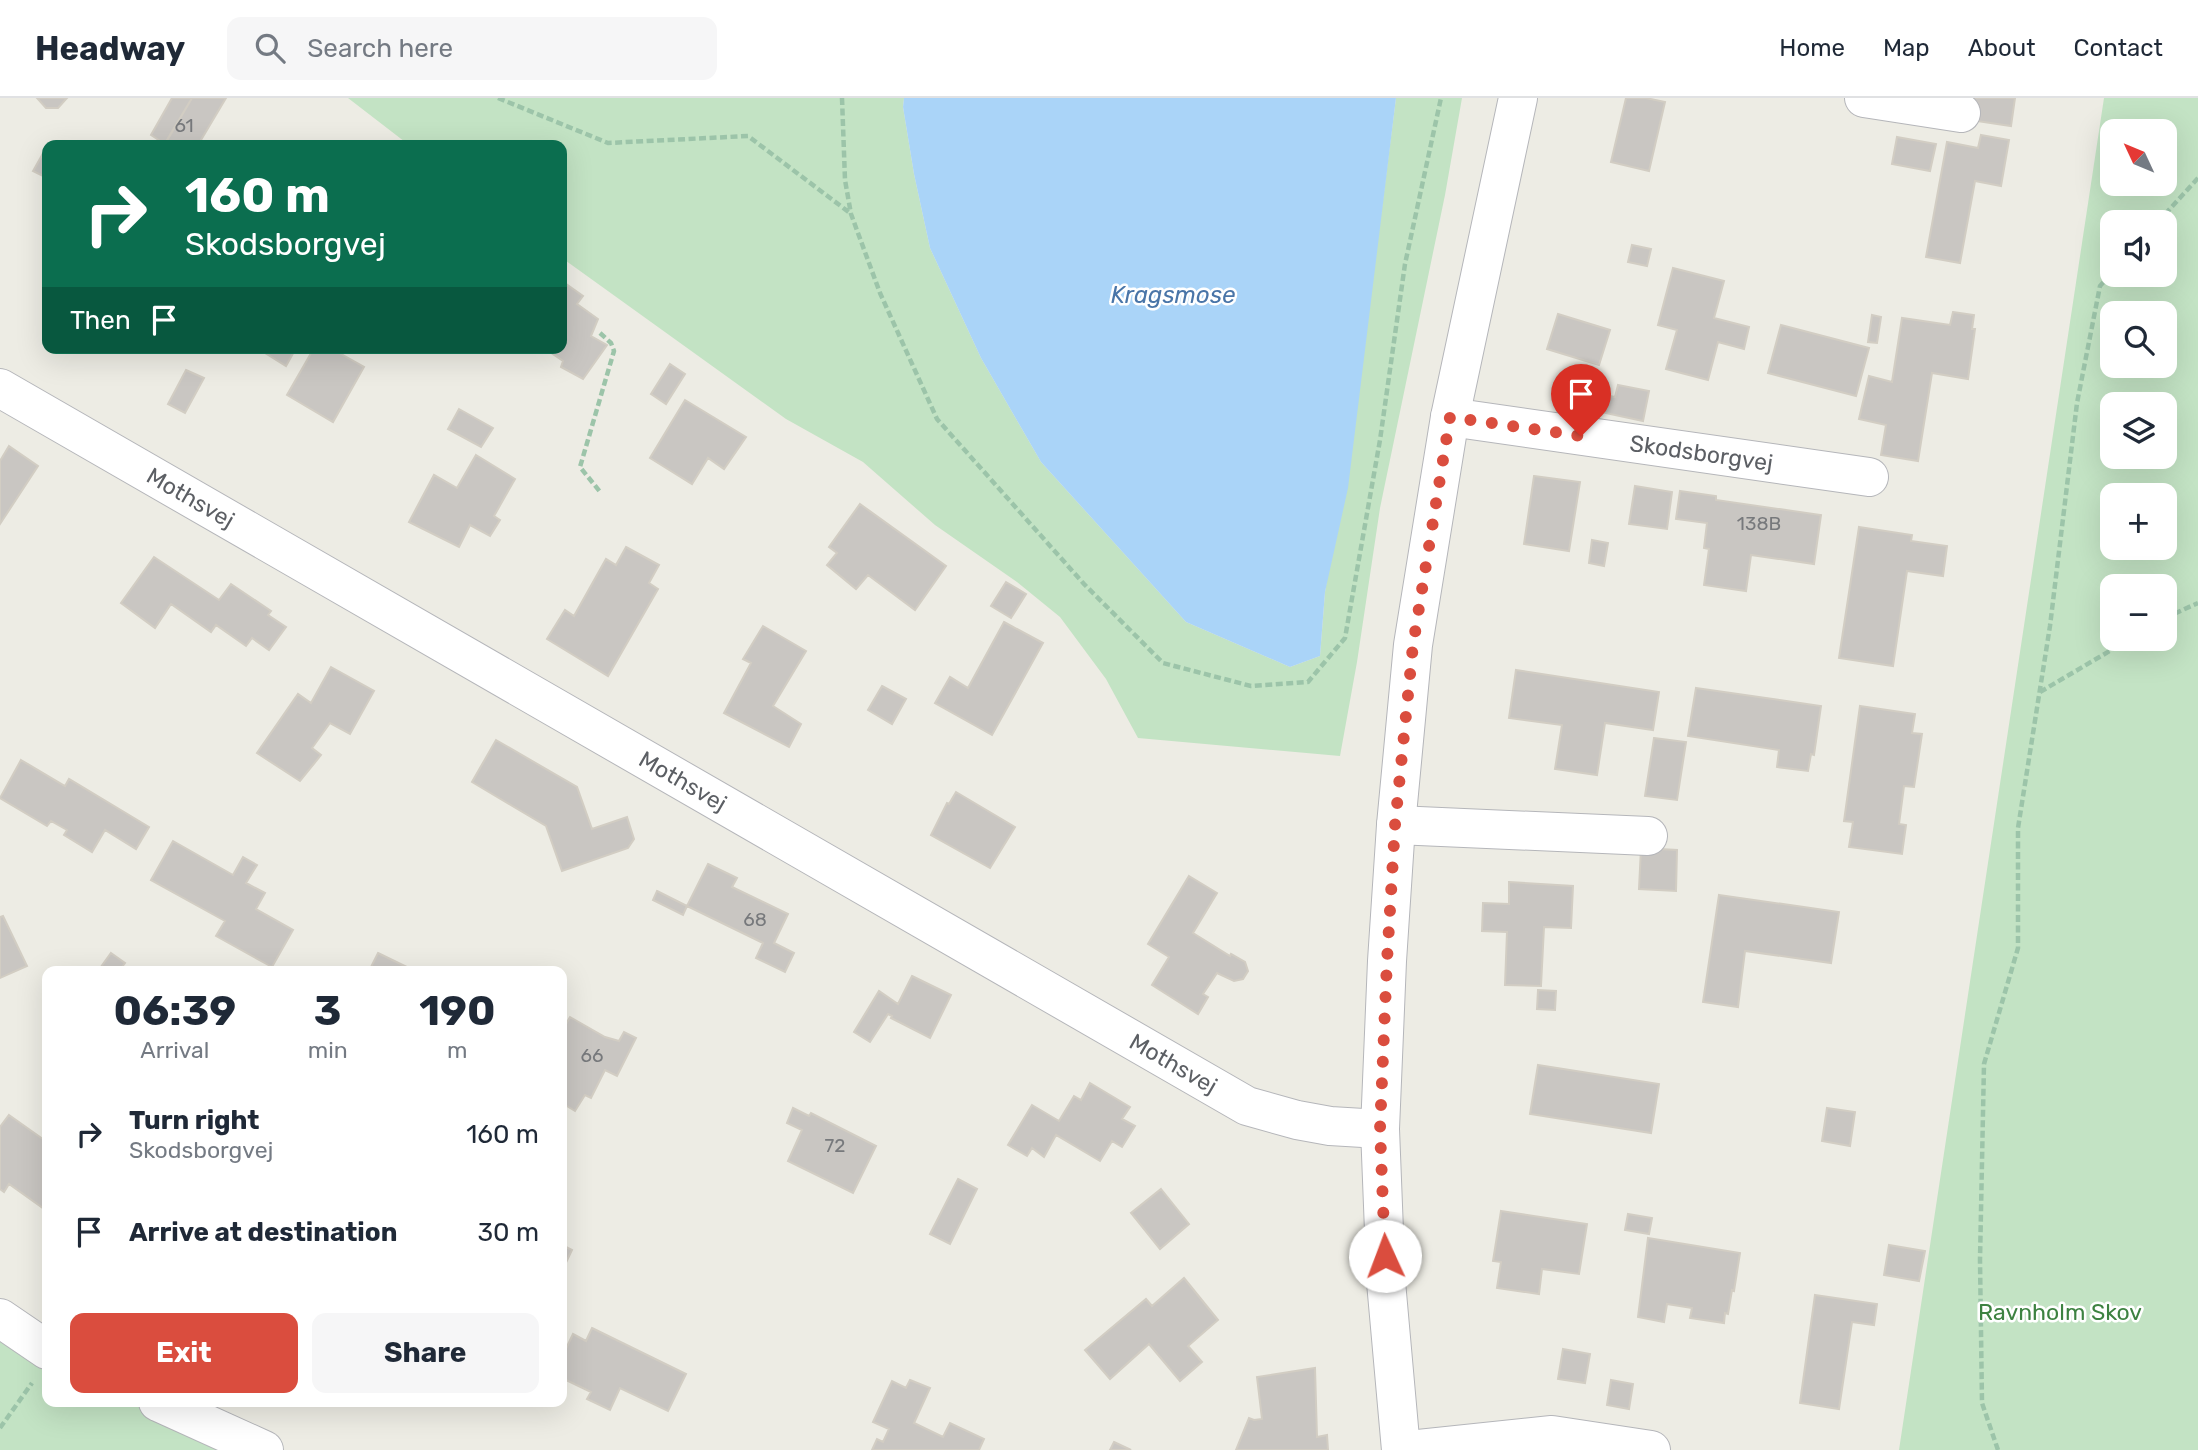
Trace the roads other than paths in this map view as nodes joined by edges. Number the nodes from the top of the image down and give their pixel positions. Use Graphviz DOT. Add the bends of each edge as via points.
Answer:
graph roads {
  1 [pos="1518,98"];
  2 [pos="1864,98"];
  3 [pos="1961,113"];
  4 [pos="0,388"];
  5 [pos="1450,417"];
  6 [pos="1869,477"];
  7 [pos="1395,825"];
  8 [pos="1648,836"];
  9 [pos="1380,1129"];
  10 [pos="0,1318"];
  11 [pos="42,1360"];
  12 [pos="169,1407"];
  13 [pos="264,1450"];
  14 [pos="1401,1450"];
  15 [pos="1409,1450"];
  16 [pos="1651,1450"];
  1 -- 5 [label="street"];
  2 -- 3 [label="street"];
  4 -- 9 [label="street, Mothsvej" via="1247,1107 1330,1126"];
  5 -- 6 [label="street, Skodsborgvej"];
  5 -- 7 [label="street" via="1413,645"];
  7 -- 8 [label="street"];
  7 -- 9 [label="street"];
  9 -- 14 [label="street" via="1386,1282"];
  10 -- 11 [label="street"];
  12 -- 13 [label="street"];
  15 -- 16 [label="street" via="1552,1435"];
}
